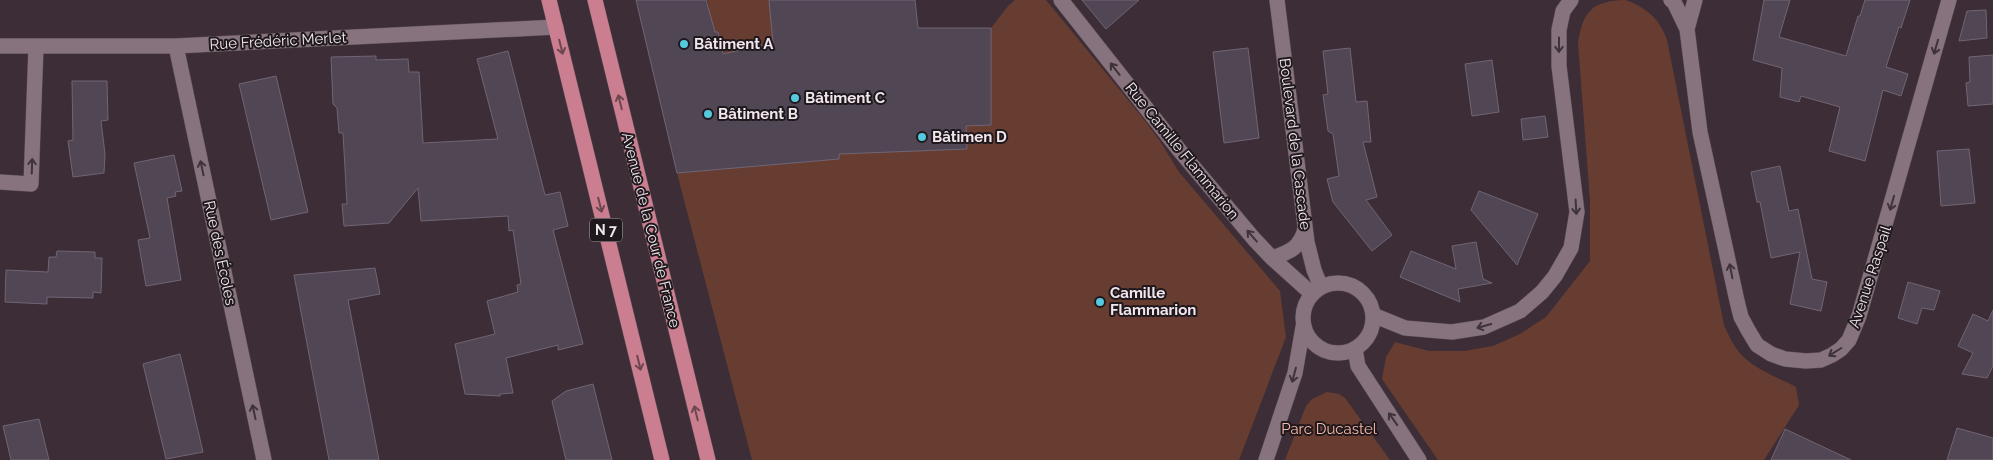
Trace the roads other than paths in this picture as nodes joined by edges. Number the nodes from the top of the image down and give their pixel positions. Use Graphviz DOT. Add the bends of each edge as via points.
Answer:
graph roads {
  1 [pos="549,0"];
  2 [pos="595,0"];
  3 [pos="1061,0"];
  4 [pos="1277,0"];
  5 [pos="1571,0"];
  6 [pos="1671,0"];
  7 [pos="1695,0"];
  8 [pos="1949,0"];
  9 [pos="556,27"];
  10 [pos="1687,28"];
  11 [pos="0,46"];
  12 [pos="176,46"];
  13 [pos="36,47"];
  14 [pos="0,182"];
  15 [pos="1306,228"];
  16 [pos="1272,258"];
  17 [pos="1317,290"];
  18 [pos="1373,315"];
  19 [pos="1303,327"];
  20 [pos="1355,349"];
  21 [pos="264,460"];
  22 [pos="662,460"];
  23 [pos="708,460"];
  24 [pos="1266,460"];
  25 [pos="1419,460"];
  1 -- 9 [label="main road, N 7"];
  23 -- 2 [label="main road, Avenue de la Cour de France, one-way"];
  16 -- 3 [label="street, Rue Camille Flammarion, one-way" via="1180,151"];
  4 -- 15 [label="street, Boulevard de la Cascade"];
  5 -- 18 [label="street, one-way" via="1562,11 1559,66 1577,212 1571,248 1555,276 1520,311 1484,327 1452,332 1405,328"];
  6 -- 10 [label="street, Avenue Raspail"];
  7 -- 10 [label="street"];
  8 -- 10 [label="street, Avenue Raspail, one-way" via="1859,316 1842,349 1813,360 1785,359 1771,354 1757,345 1741,317 1700,132"];
  9 -- 12 [label="street, Rue Frédéric Merlet"];
  9 -- 22 [label="main road, N 7, one-way"];
  11 -- 13 [label="street, Rue Frédéric Merlet"];
  12 -- 13 [label="street, Rue Frédéric Merlet"];
  21 -- 12 [label="street, Rue des Écoles, one-way"];
  14 -- 13 [label="street, one-way" via="31,184"];
  15 -- 16 [label="street" via="1296,247"];
  15 -- 17 [label="street, Boulevard de la Cascade"];
  16 -- 17 [label="street, Rue Camille Flammarion"];
  17 -- 18 [label="street" via="1338,283 1355,287 1371,304"];
  17 -- 19 [label="street" via="1305,304"];
  18 -- 20 [label="street" via="1368,338"];
  19 -- 20 [label="street" via="1308,338 1326,352 1338,354"];
  19 -- 24 [label="street, one-way" via="1295,373"];
  25 -- 20 [label="street, one-way" via="1358,366"];
}
